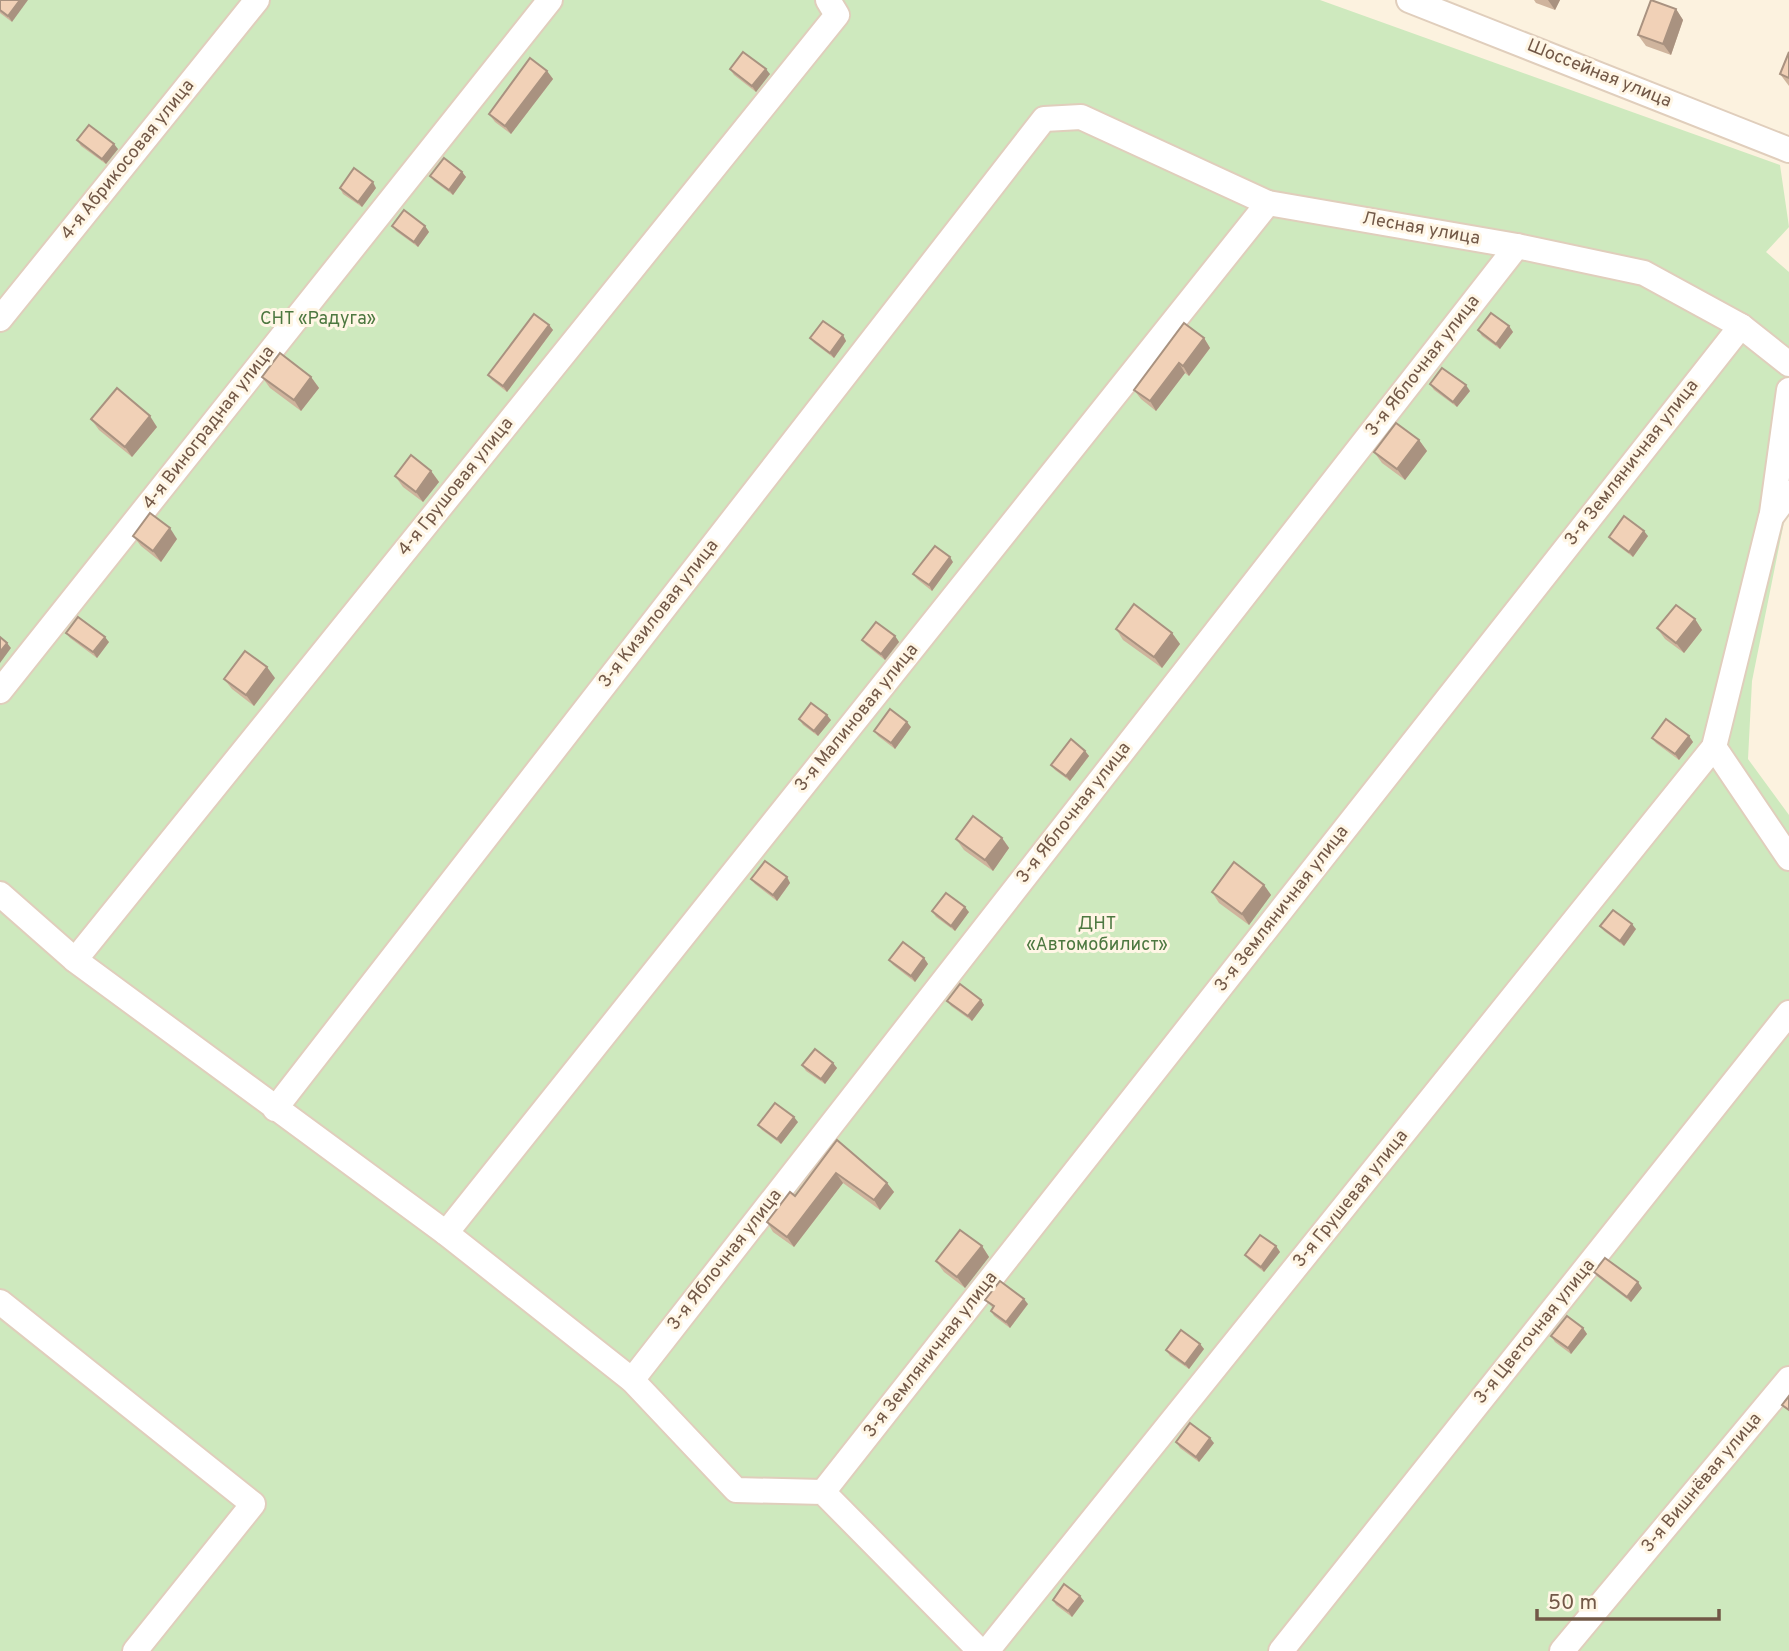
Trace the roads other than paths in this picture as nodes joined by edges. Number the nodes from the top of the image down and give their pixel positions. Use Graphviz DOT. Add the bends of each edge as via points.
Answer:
graph roads {
  1 [pos="257,0"];
  2 [pos="550,0"];
  3 [pos="1409,0"];
  4 [pos="832,7"];
  5 [pos="1044,120"];
  6 [pos="1789,150"];
  7 [pos="1268,203"];
  8 [pos="1517,246"];
  9 [pos="0,319"];
  10 [pos="1741,326"];
  11 [pos="1789,364"];
  12 [pos="1789,390"];
  13 [pos="1789,493"];
  14 [pos="1771,517"];
  15 [pos="0,691"];
  16 [pos="1714,747"];
  17 [pos="1789,859"];
  18 [pos="0,894"];
  19 [pos="75,960"];
  20 [pos="1789,1013"];
  21 [pos="275,1109"];
  22 [pos="446,1233"];
  23 [pos="0,1302"];
  24 [pos="1789,1379"];
  25 [pos="632,1380"];
  26 [pos="823,1492"];
  27 [pos="135,1651"];
  28 [pos="979,1651"];
  29 [pos="987,1651"];
  30 [pos="1281,1651"];
  31 [pos="1562,1651"];
  1 -- 9 [label="street, 4-я Абрикосовая улица"];
  2 -- 15 [label="street, 4-я Виноградная улица"];
  3 -- 6 [label="street, Шоссейная улица"];
  4 -- 19 [label="street, 4-я Грушовая улица"];
  5 -- 7 [label="street, Лесная улица" via="1081,117"];
  5 -- 21 [label="street, 3-я Кизиловая улица"];
  7 -- 8 [label="street, Лесная улица"];
  7 -- 22 [label="street, 3-я Малиновая улица"];
  8 -- 10 [label="street, Лесная улица" via="1644,274"];
  8 -- 25 [label="street, 3-я Яблочная улица"];
  10 -- 11 [label="street, Лесная улица"];
  10 -- 26 [label="street, 3-я Земляничная улица"];
  12 -- 14 [label="street"];
  13 -- 14 [label="street"];
  14 -- 16 [label="street"];
  16 -- 17 [label="street"];
  16 -- 29 [label="street, 3-я Грушевая улица"];
  18 -- 19 [label="street"];
  19 -- 21 [label="street"];
  20 -- 30 [label="street, 3-я Цветочная улица"];
  21 -- 22 [label="street"];
  22 -- 25 [label="street"];
  23 -- 27 [label="street" via="253,1504"];
  24 -- 31 [label="street, 3-я Вишнёвая улица"];
  25 -- 26 [label="street" via="736,1490"];
  26 -- 28 [label="street"];
}
